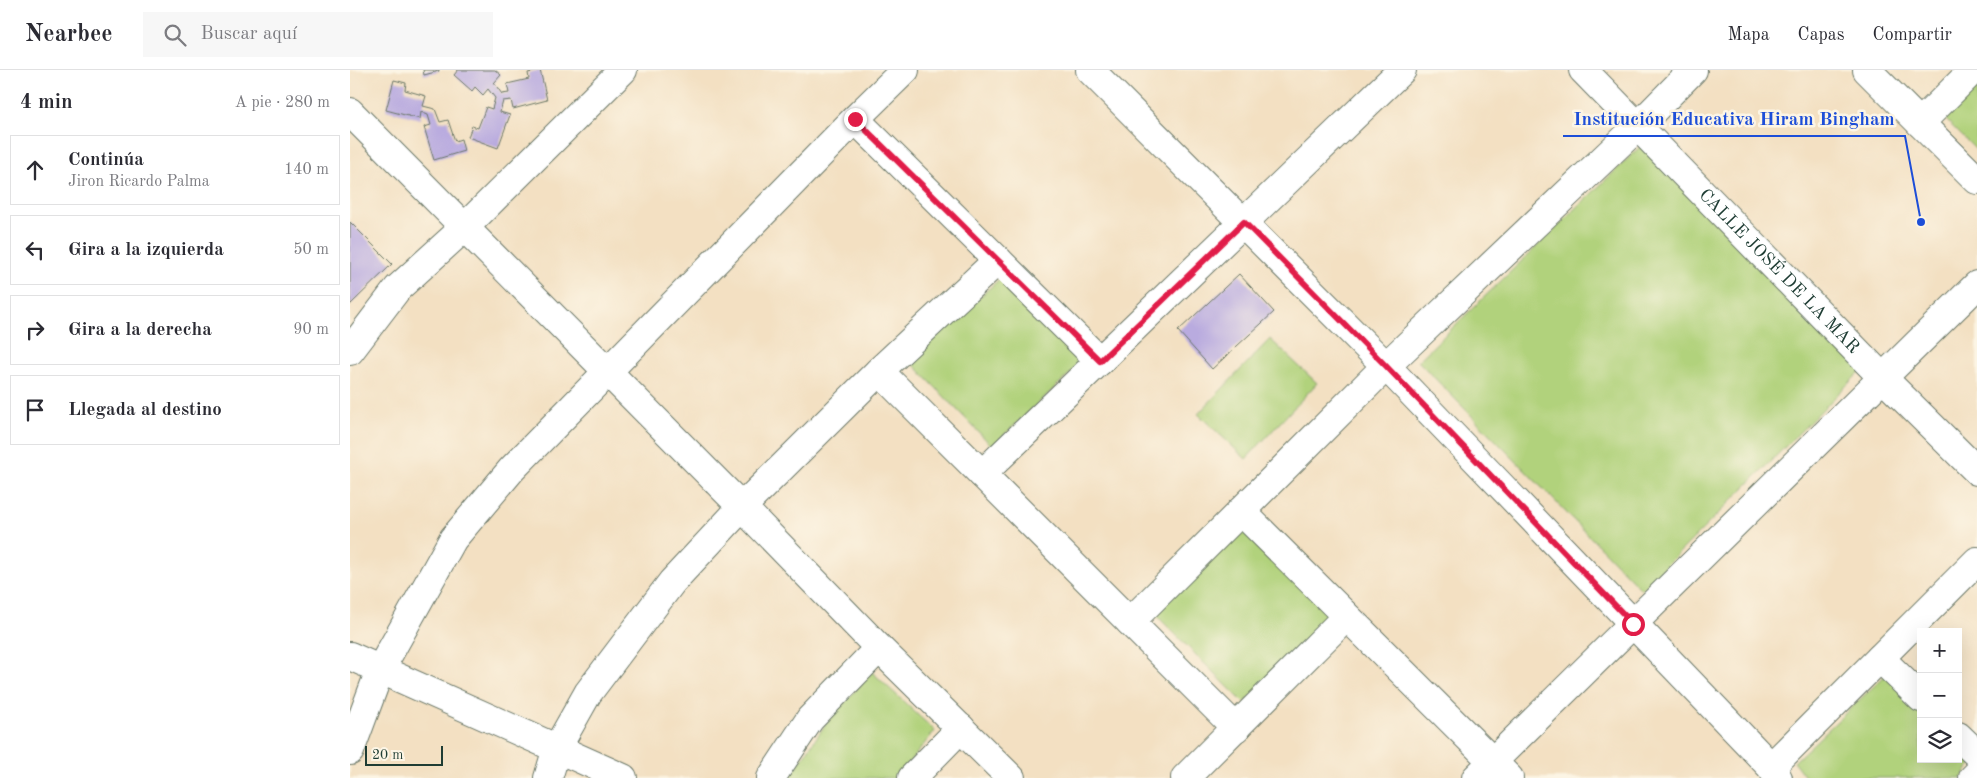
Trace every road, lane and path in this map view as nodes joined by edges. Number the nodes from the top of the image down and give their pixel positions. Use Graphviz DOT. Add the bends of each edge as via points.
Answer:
graph roads {
  1 [pos="623,70"];
  2 [pos="905,70"];
  3 [pos="1090,70"];
  4 [pos="1583,70"];
  5 [pos="1693,70"];
  6 [pos="1867,70"];
  7 [pos="1973,70"];
  8 [pos="1392,73"];
  9 [pos="350,112"];
  10 [pos="855,119"];
  11 [pos="1920,123"];
  12 [pos="1637,127"];
  13 [pos="1977,180"];
  14 [pos="1244,222"];
  15 [pos="464,228"];
  16 [pos="998,260"];
  17 [pos="1977,286"];
  18 [pos="350,351"];
  19 [pos="1100,361"];
  20 [pos="1386,366"];
  21 [pos="879,370"];
  22 [pos="607,371"];
  23 [pos="1883,378"];
  24 [pos="1977,471"];
  25 [pos="982,474"];
  26 [pos="742,507"];
  27 [pos="1241,511"];
  28 [pos="1977,561"];
  29 [pos="1346,617"];
  30 [pos="1130,622"];
  31 [pos="1633,624"];
  32 [pos="878,648"];
  33 [pos="350,656"];
  34 [pos="1880,658"];
  35 [pos="380,670"];
  36 [pos="1917,694"];
  37 [pos="961,728"];
  38 [pos="1236,728"];
  39 [pos="1962,740"];
  40 [pos="557,748"];
  41 [pos="350,751"];
  42 [pos="1977,754"];
  43 [pos="1493,773"];
  44 [pos="1775,773"];
  45 [pos="1977,774"];
  46 [pos="548,778"];
  47 [pos="623,778"];
  48 [pos="771,778"];
  49 [pos="912,778"];
  50 [pos="1011,778"];
  51 [pos="1184,778"];
  52 [pos="1973,778"];
  1 -- 15 [label="street"];
  2 -- 10 [label="street"];
  3 -- 14 [label="street"];
  4 -- 12 [label="street, CALLE JOSÉ DE LA MAR"];
  5 -- 12 [label="street"];
  6 -- 11 [label="street"];
  7 -- 11 [label="street"];
  8 -- 14 [label="street"];
  9 -- 15 [label="street"];
  10 -- 16 [label="street"];
  10 -- 22 [label="street"];
  11 -- 13 [label="street"];
  12 -- 20 [label="street"];
  12 -- 23 [label="street, CALLE JOSÉ DE LA MAR"];
  14 -- 19 [label="street"];
  14 -- 20 [label="street"];
  15 -- 18 [label="street" via="398,288"];
  15 -- 22 [label="street"];
  16 -- 19 [label="street"];
  16 -- 21 [label="street"];
  17 -- 23 [label="street"];
  19 -- 25 [label="street"];
  20 -- 27 [label="street"];
  20 -- 31 [label="street"];
  21 -- 25 [label="street"];
  21 -- 26 [label="street"];
  22 -- 26 [label="street"];
  22 -- 35 [label="street" via="512,469 453,539"];
  23 -- 24 [label="street, CALLE JOSÉ DE LA MAR"];
  23 -- 31 [label="street"];
  25 -- 30 [label="street"];
  26 -- 32 [label="street"];
  26 -- 40 [label="street" via="672,582 588,693"];
  27 -- 29 [label="street"];
  27 -- 30 [label="street"];
  28 -- 34 [label="street"];
  29 -- 38 [label="street"];
  29 -- 43 [label="street"];
  30 -- 38 [label="street"];
  31 -- 43 [label="street"];
  31 -- 44 [label="street"];
  32 -- 37 [label="street"];
  32 -- 48 [label="street" via="810,719"];
  33 -- 35 [label="street"];
  34 -- 36 [label="street"];
  34 -- 44 [label="street"];
  35 -- 40 [label="street"];
  35 -- 41 [label="street"];
  37 -- 49 [label="street"];
  37 -- 50 [label="street"];
  38 -- 51 [label="street"];
  39 -- 42 [label="street"];
  40 -- 46 [label="street"];
  40 -- 47 [label="street"];
  45 -- 52 [label="street"];
}
